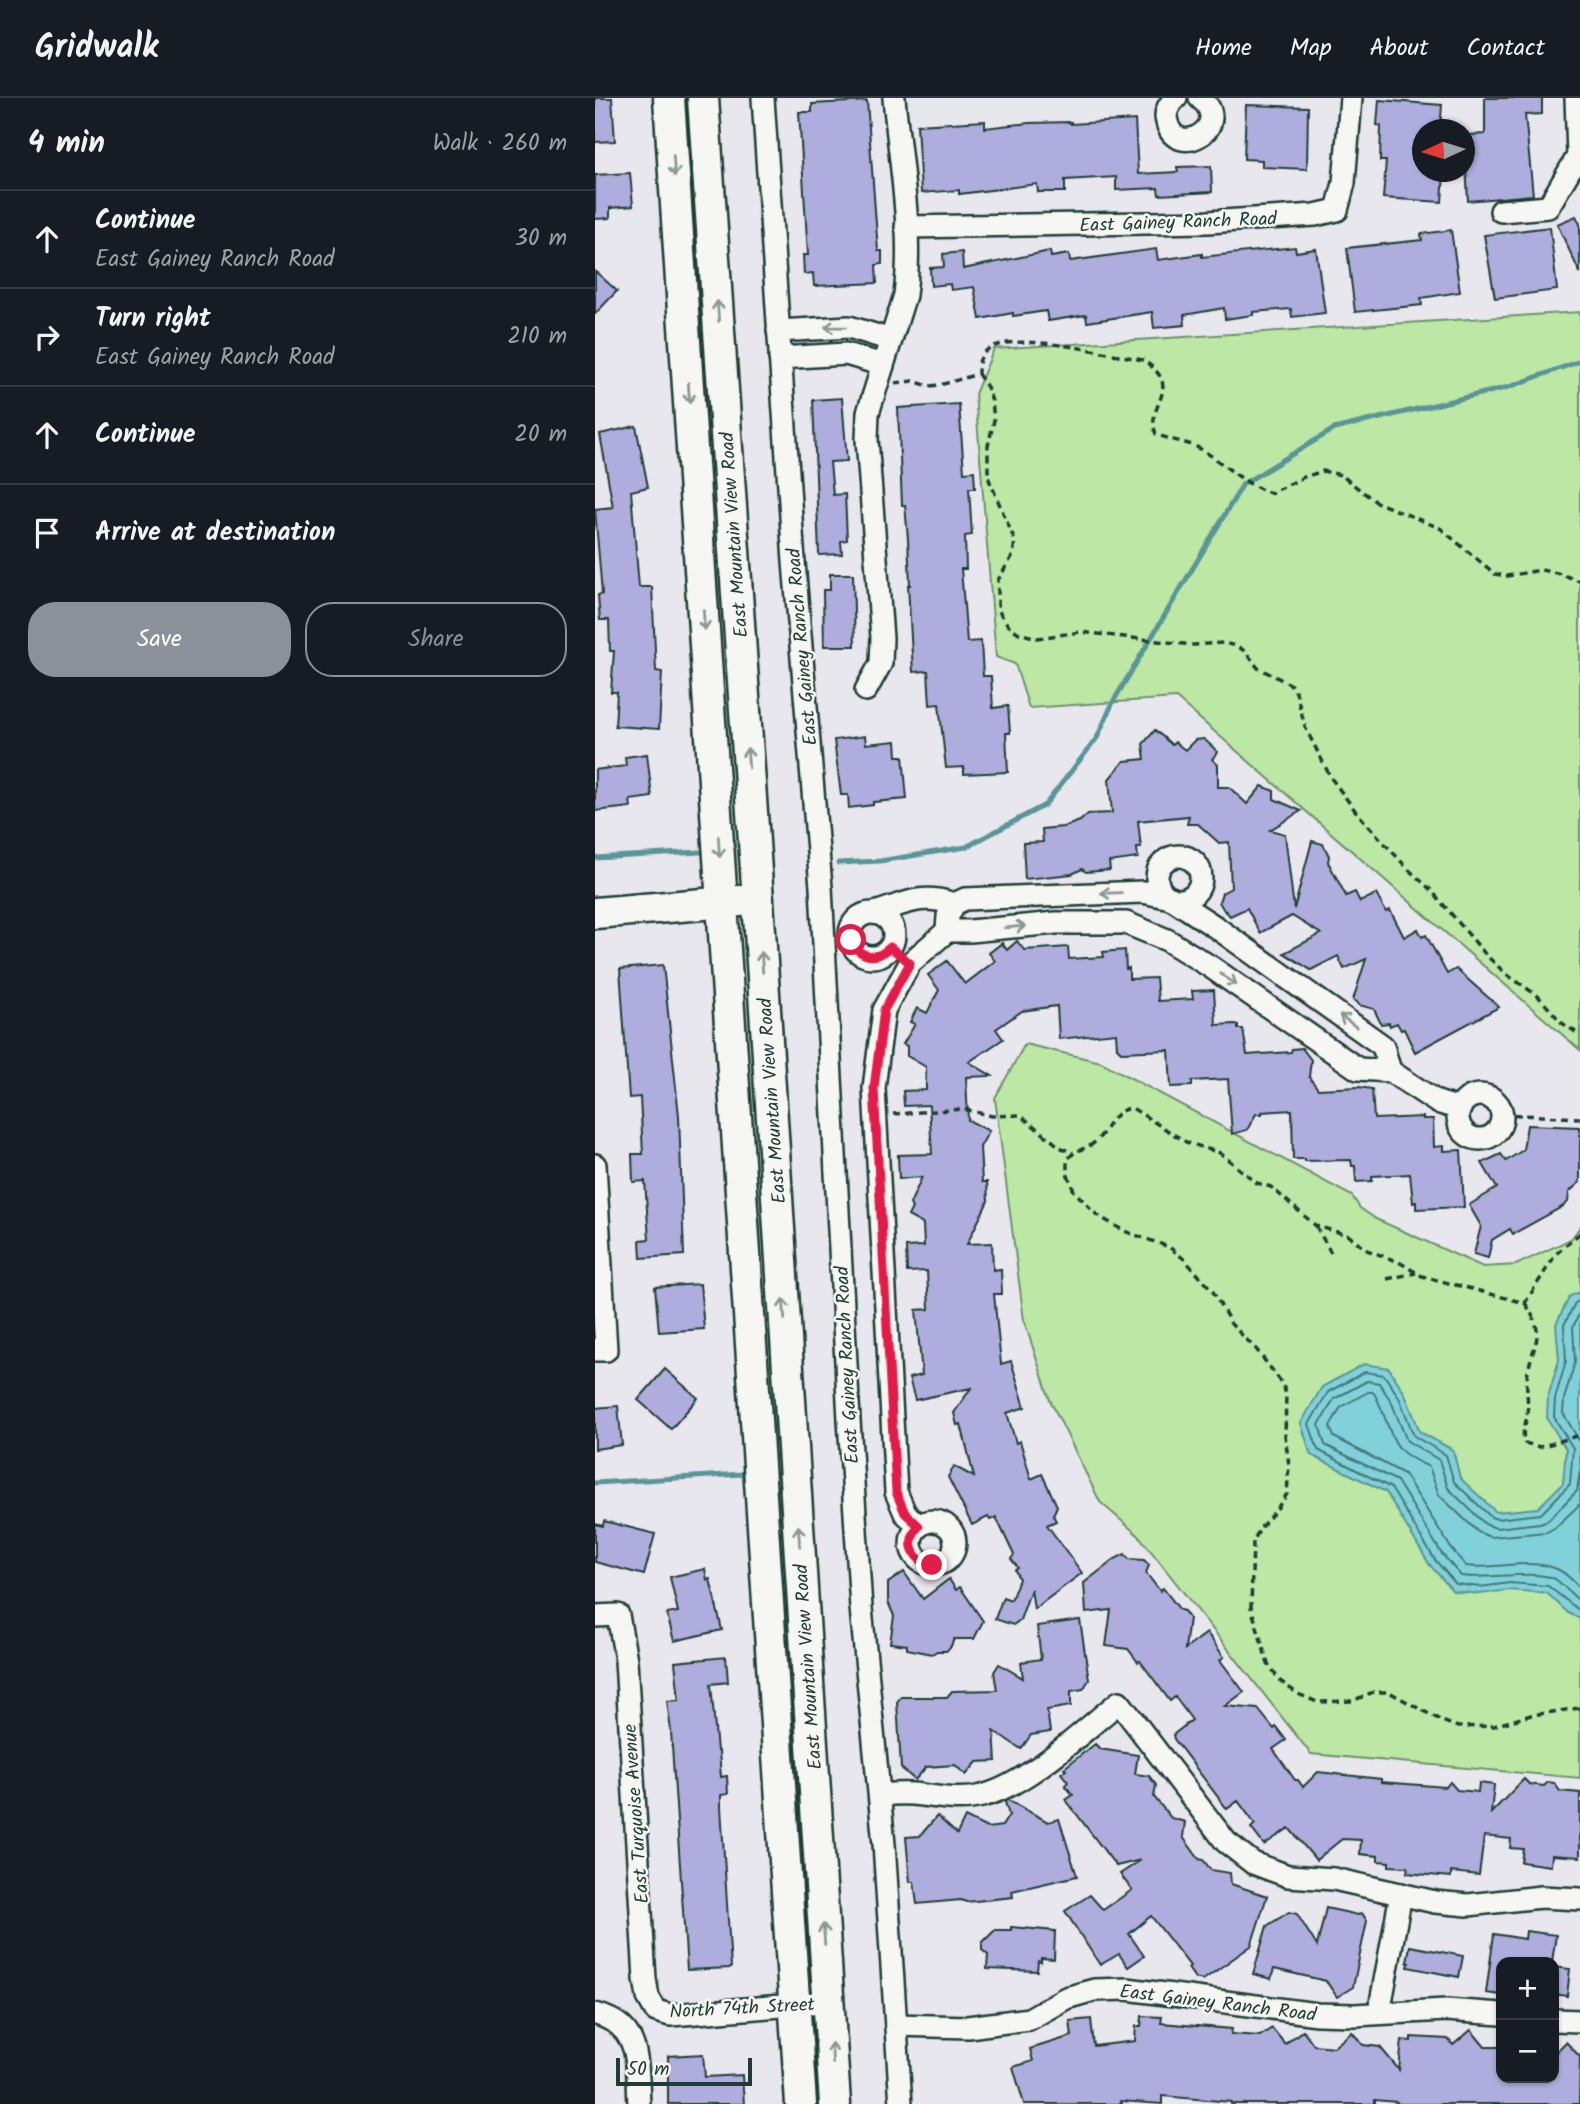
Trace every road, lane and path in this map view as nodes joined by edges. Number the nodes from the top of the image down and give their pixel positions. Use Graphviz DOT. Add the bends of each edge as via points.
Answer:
graph roads {
  1 [pos="669,98"];
  2 [pos="703,98"];
  3 [pos="763,98"];
  4 [pos="894,98"];
  5 [pos="1200,98"];
  6 [pos="1350,98"];
  7 [pos="1576,98"];
  8 [pos="1167,100"];
  9 [pos="1579,156"];
  10 [pos="1501,211"];
  11 [pos="906,227"];
  12 [pos="778,331"];
  13 [pos="891,340"];
  14 [pos="780,358"];
  15 [pos="880,374"];
  16 [pos="978,374"];
  17 [pos="1580,582"];
  18 [pos="866,690"];
  19 [pos="1048,896"];
  20 [pos="758,900"];
  21 [pos="723,903"];
  22 [pos="1179,903"];
  23 [pos="954,904"];
  24 [pos="595,913"];
  25 [pos="875,913"];
  26 [pos="1050,924"];
  27 [pos="947,931"];
  28 [pos="850,933"];
  29 [pos="823,935"];
  30 [pos="1167,940"];
  31 [pos="890,947"];
  32 [pos="910,963"];
  33 [pos="1283,974"];
  34 [pos="1260,1001"];
  35 [pos="1580,1035"];
  36 [pos="1390,1071"];
  37 [pos="1460,1109"];
  38 [pos="1502,1114"];
  39 [pos="876,1115"];
  40 [pos="1580,1118"];
  41 [pos="1073,1153"];
  42 [pos="595,1165"];
  43 [pos="1317,1226"];
  44 [pos="1580,1233"];
  45 [pos="1331,1253"];
  46 [pos="1416,1273"];
  47 [pos="1387,1279"];
  48 [pos="1525,1303"];
  49 [pos="601,1350"];
  50 [pos="1580,1435"];
  51 [pos="919,1526"];
  52 [pos="595,1616"];
  53 [pos="1580,1708"];
  54 [pos="880,1795"];
  55 [pos="1401,1894"];
  56 [pos="1580,1899"];
  57 [pos="829,2003"];
  58 [pos="794,2005"];
  59 [pos="656,2011"];
  60 [pos="1379,2013"];
  61 [pos="595,2014"];
  62 [pos="1496,2014"];
  63 [pos="1559,2020"];
  64 [pos="1580,2021"];
  65 [pos="896,2025"];
  66 [pos="639,2104"];
  67 [pos="801,2104"];
  68 [pos="835,2104"];
  69 [pos="901,2104"];
  1 -- 21 [label="main road, East Mountain View Road, one-way"];
  20 -- 2 [label="main road, East Mountain View Road, one-way"];
  3 -- 12 [label="street, East Gainey Ranch Road"];
  4 -- 11 [label="street"];
  5 -- 8 [label="street" via="1208,107 1210,121 1203,134 1189,139 1176,135 1167,124"];
  6 -- 11 [label="street, East Gainey Ranch Road" via="1344,183 1337,210 1209,222"];
  7 -- 9 [label="street"];
  9 -- 10 [label="street" via="1548,207"];
  11 -- 13 [label="street" via="905,295"];
  13 -- 12 [label="street, one-way" via="849,327"];
  12 -- 14 [label="street, East Gainey Ranch Road"];
  13 -- 15 [label="street"];
  14 -- 15 [label="street" via="846,354"];
  14 -- 29 [label="street, East Gainey Ranch Road"];
  15 -- 16 [label="path" via="929,386"];
  15 -- 18 [label="street" via="868,413 867,439 881,663"];
  16 -- 17 [label="path" via="978,361 988,349 1035,341 1143,360 1156,369 1163,384 1153,427 1156,434 1202,449 1255,487 1271,493 1323,471 1341,475 1376,502 1440,528 1495,574 1541,570"];
  16 -- 35 [label="path" via="992,401 994,420 988,477 1015,541 1013,555 998,580 999,610 1008,625 1037,638 1081,632 1193,645 1223,643 1246,652 1258,668 1290,684 1296,692 1305,727 1331,778 1357,813 1486,955"];
  22 -- 19 [label="street, one-way" via="1143,892"];
  19 -- 23 [label="street"];
  19 -- 26 [label="street"];
  20 -- 21 [label="main road"];
  57 -- 20 [label="main road, East Mountain View Road, one-way"];
  21 -- 24 [label="main road"];
  21 -- 58 [label="main road, East Mountain View Road"];
  22 -- 30 [label="street"];
  22 -- 33 [label="street"];
  23 -- 25 [label="street" via="934,897"];
  23 -- 27 [label="street"];
  25 -- 28 [label="street" via="856,920"];
  25 -- 31 [label="street" via="892,926"];
  27 -- 26 [label="street, one-way"];
  26 -- 30 [label="street" via="1126,923"];
  27 -- 32 [label="street"];
  28 -- 29 [label="street"];
  28 -- 31 [label="street" via="854,947 865,956 879,955"];
  29 -- 54 [label="street, East Gainey Ranch Road" via="849,1434"];
  30 -- 34 [label="street, one-way"];
  31 -- 32 [label="street"];
  32 -- 39 [label="street" via="884,1010 874,1088"];
  33 -- 34 [label="street"];
  36 -- 33 [label="street, one-way" via="1383,1046"];
  34 -- 36 [label="street" via="1358,1069"];
  36 -- 37 [label="street" via="1437,1102"];
  37 -- 38 [label="street" via="1469,1098 1483,1095 1496,1101"];
  37 -- 38 [label="street" via="1463,1129 1481,1138 1494,1134"];
  38 -- 40 [label="path"];
  39 -- 41 [label="path" via="964,1110 1020,1115"];
  39 -- 51 [label="street" via="896,1492 905,1513"];
  41 -- 43 [label="path" via="1091,1144 1123,1108 1132,1108 1186,1142 1220,1153 1257,1183 1271,1187"];
  41 -- 53 [label="path" via="1067,1160 1067,1173 1075,1191 1097,1215 1124,1231 1169,1247 1184,1259 1282,1383 1286,1394 1287,1494 1259,1528 1254,1542 1251,1607 1268,1664 1280,1681 1317,1702 1352,1701 1373,1692 1389,1692 1458,1727 1494,1726"];
  42 -- 49 [label="street"];
  43 -- 45 [label="path"];
  43 -- 46 [label="path" via="1348,1235 1367,1250"];
  44 -- 48 [label="path" via="1556,1254"];
  46 -- 47 [label="path"];
  46 -- 48 [label="path"];
  48 -- 50 [label="path" via="1538,1333 1528,1372 1522,1436 1525,1443 1540,1447"];
  52 -- 59 [label="street, East Turquoise Avenue" via="618,1615 626,1660 645,1979"];
  54 -- 55 [label="street" via="948,1800 999,1790 1026,1776 1119,1702 1226,1842 1253,1863 1289,1876 1334,1879"];
  54 -- 65 [label="street, East Gainey Ranch Road"];
  55 -- 56 [label="street" via="1468,1905 1541,1897"];
  55 -- 60 [label="street"];
  57 -- 58 [label="street, North 74th Street"];
  68 -- 57 [label="main road, East Mountain View Road, one-way"];
  58 -- 59 [label="street, North 74th Street" via="670,2015"];
  58 -- 67 [label="main road, East Mountain View Road"];
  60 -- 62 [label="street, East Gainey Ranch Road"];
  60 -- 65 [label="street, East Gainey Ranch Road" via="1317,2014 1127,1989 1094,1990 1066,1998 1029,2019 968,2027"];
  61 -- 66 [label="street" via="622,2025 636,2050"];
  63 -- 64 [label="street"];
  65 -- 69 [label="street, East Gainey Ranch Road"];
}
